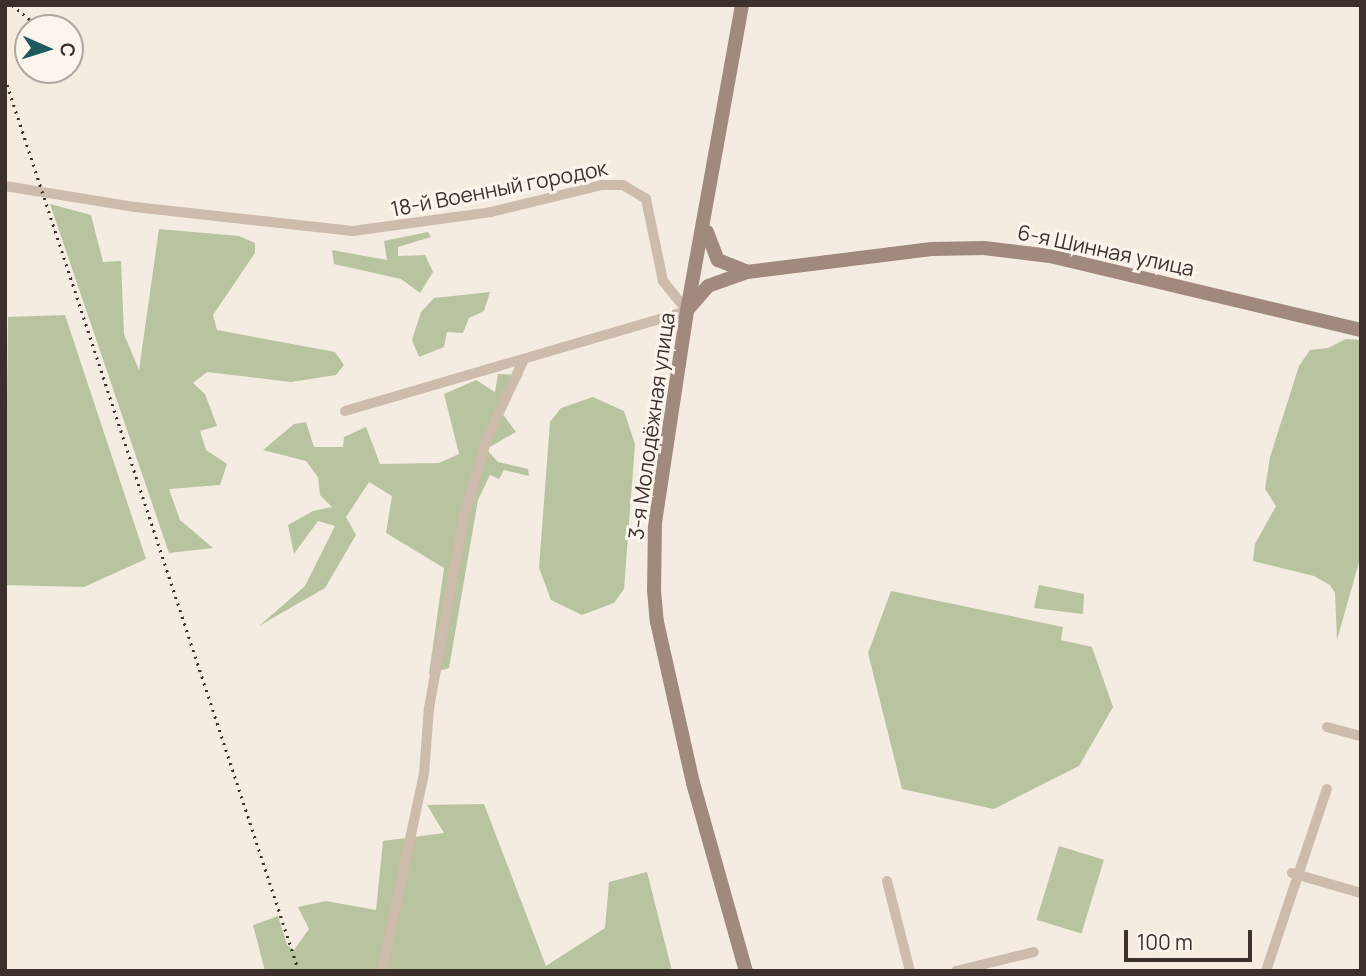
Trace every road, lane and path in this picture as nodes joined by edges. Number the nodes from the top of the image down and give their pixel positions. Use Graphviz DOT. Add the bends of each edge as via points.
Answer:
graph roads {
  1 [pos="741,5"];
  2 [pos="5,186"];
  3 [pos="705,223"];
  4 [pos="747,272"];
  5 [pos="687,311"];
  6 [pos="1361,330"];
  7 [pos="524,359"];
  8 [pos="345,411"];
  9 [pos="1327,727"];
  10 [pos="1361,736"];
  11 [pos="1327,789"];
  12 [pos="1294,874"];
  13 [pos="887,881"];
  14 [pos="1361,893"];
  15 [pos="1034,952"];
  16 [pos="382,971"];
  17 [pos="746,971"];
  18 [pos="910,971"];
  19 [pos="956,971"];
  20 [pos="1266,971"];
  1 -- 3 [label="main road, 3-я Молодёжная улица"];
  2 -- 5 [label="street, 18-й Военный городок" via="122,206 353,231 491,212 602,185 623,185 646,199 663,281"];
  3 -- 4 [label="main road" via="709,246 718,260"];
  3 -- 5 [label="main road, 3-я Молодёжная улица"];
  4 -- 5 [label="main road, 6-я Шинная улица" via="708,286"];
  4 -- 6 [label="main road, 6-я Шинная улица" via="932,249 995,248 1050,256"];
  5 -- 7 [label="street"];
  5 -- 17 [label="main road, 3-я Молодёжная улица" via="655,522 655,601 693,783"];
  7 -- 8 [label="street"];
  7 -- 16 [label="street" via="488,436 464,515 429,708 424,774"];
  9 -- 10 [label="street"];
  11 -- 12 [label="street"];
  12 -- 14 [label="street"];
  12 -- 20 [label="street"];
  13 -- 18 [label="street"];
  15 -- 19 [label="street"];
}
